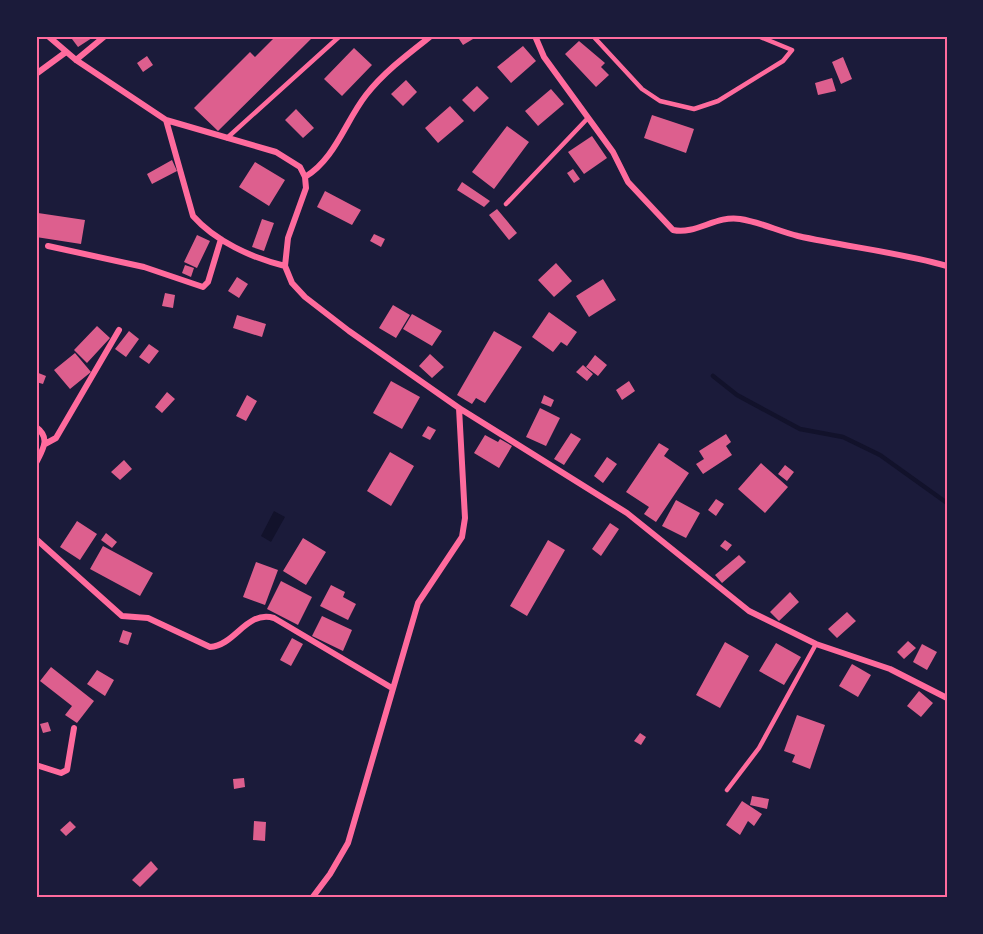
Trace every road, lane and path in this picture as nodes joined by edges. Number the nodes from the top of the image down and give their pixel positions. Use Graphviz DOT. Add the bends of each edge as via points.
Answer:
graph roads {
  1 [pos="48,36"];
  2 [pos="105,36"];
  3 [pos="340,36"];
  4 [pos="431,36"];
  5 [pos="535,36"];
  6 [pos="593,36"];
  7 [pos="758,36"];
  8 [pos="66,52"];
  9 [pos="76,60"];
  10 [pos="36,74"];
  11 [pos="587,118"];
  12 [pos="166,120"];
  13 [pos="227,138"];
  14 [pos="305,177"];
  15 [pos="506,204"];
  16 [pos="221,239"];
  17 [pos="48,246"];
  18 [pos="285,266"];
  19 [pos="947,266"];
  20 [pos="119,330"];
  21 [pos="459,408"];
  22 [pos="36,427"];
  23 [pos="45,444"];
  24 [pos="36,463"];
  25 [pos="36,539"];
  26 [pos="816,644"];
  27 [pos="392,688"];
  28 [pos="947,698"];
  29 [pos="74,728"];
  30 [pos="36,765"];
  31 [pos="727,790"];
  32 [pos="312,898"];
  1 -- 8 [label="street"];
  2 -- 9 [label="street"];
  3 -- 13 [label="lane"];
  4 -- 14 [label="street" via="393,66 366,96 323,163"];
  5 -- 11 [label="street" via="544,57"];
  6 -- 7 [label="lane" via="642,89 660,102 694,109 718,101 783,61 792,50"];
  8 -- 9 [label="street"];
  8 -- 10 [label="street"];
  9 -- 12 [label="street"];
  11 -- 15 [label="lane"];
  11 -- 19 [label="street" via="614,152 628,182 673,230 681,232 726,218 740,219 797,236 908,255"];
  12 -- 13 [label="street"];
  12 -- 16 [label="street" via="193,216"];
  13 -- 14 [label="street" via="290,159"];
  14 -- 18 [label="street" via="306,188 288,238"];
  16 -- 17 [label="street" via="203,287 144,267"];
  16 -- 18 [label="street" via="270,263"];
  18 -- 21 [label="street" via="292,283 305,297"];
  20 -- 23 [label="street" via="56,438"];
  21 -- 26 [label="street" via="627,513 749,611"];
  21 -- 27 [label="street" via="465,518 462,537 418,603"];
  22 -- 23 [label="street" via="45,437"];
  23 -- 24 [label="street"];
  25 -- 27 [label="street" via="122,616 148,618 210,647 256,616 265,615"];
  26 -- 28 [label="street" via="890,669"];
  26 -- 31 [label="lane" via="759,748"];
  27 -- 32 [label="street" via="348,843"];
  29 -- 30 [label="street" via="67,770 61,773"];
}
